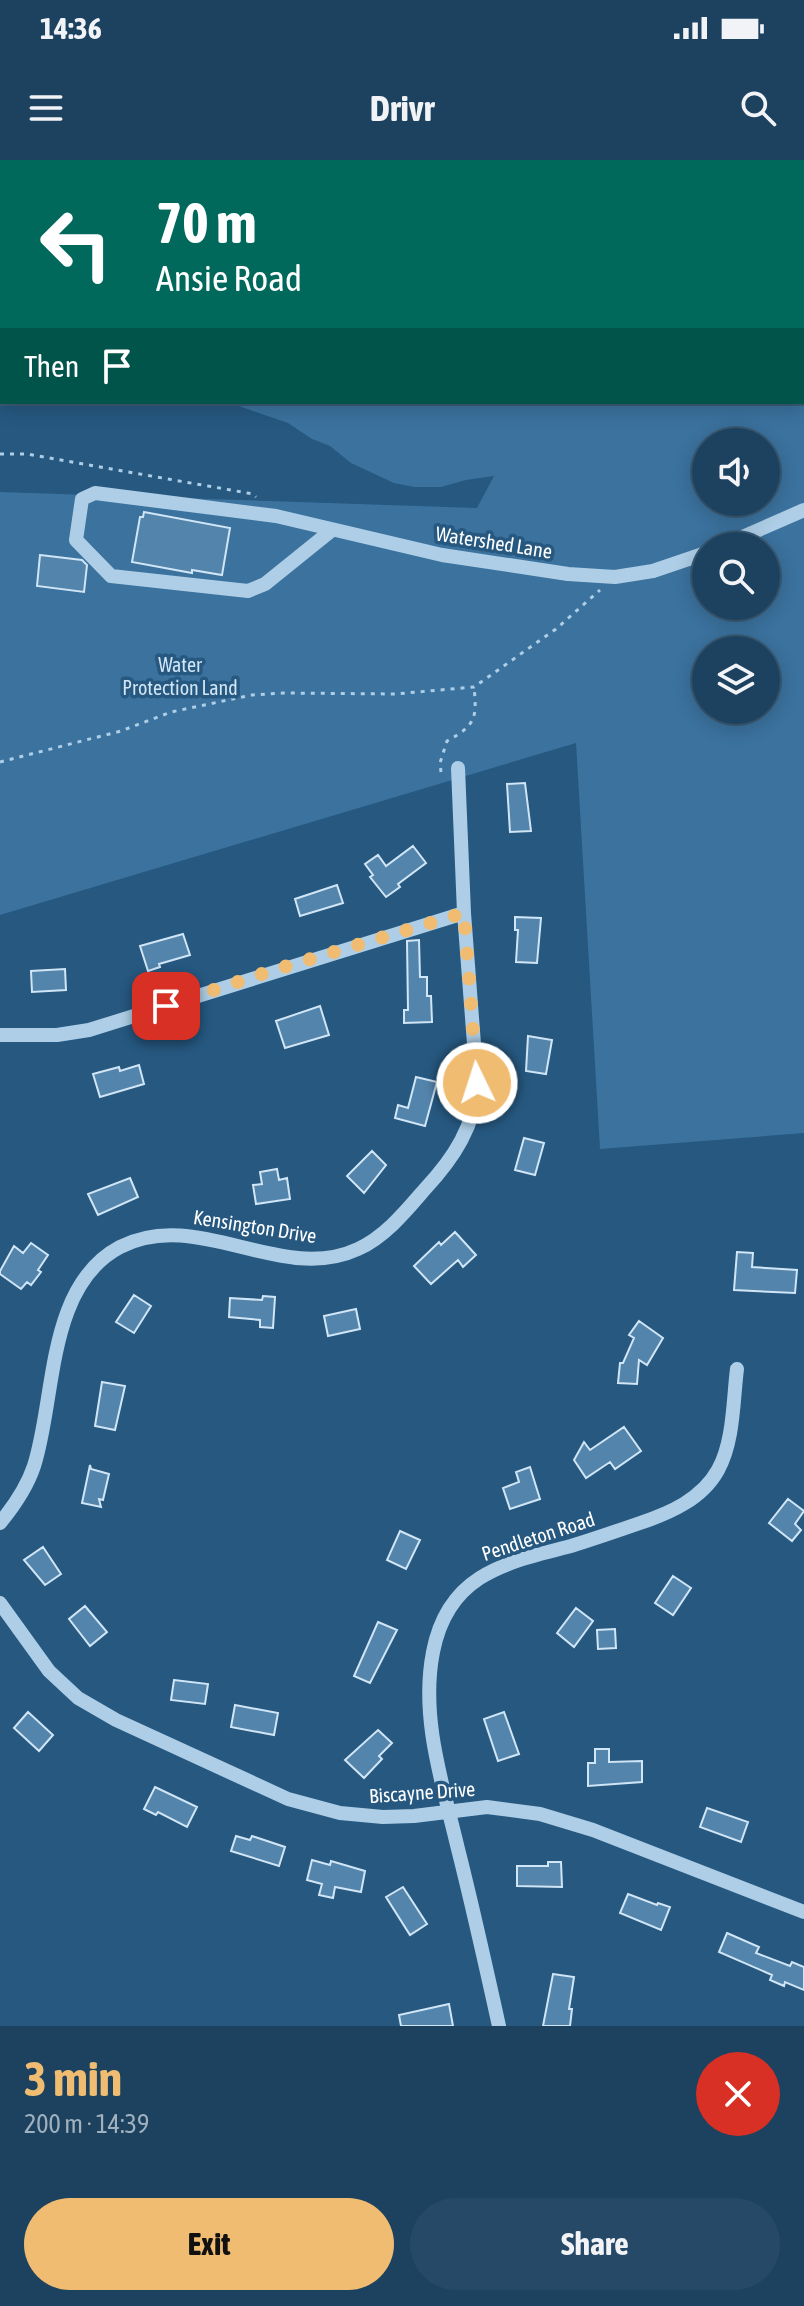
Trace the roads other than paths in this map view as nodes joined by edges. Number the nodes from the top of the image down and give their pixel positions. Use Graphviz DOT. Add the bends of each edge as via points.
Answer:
graph roads {
  1 [pos="804,510"];
  2 [pos="332,530"];
  3 [pos="754,532"];
  4 [pos="692,558"];
  5 [pos="458,768"];
  6 [pos="464,913"];
  7 [pos="0,1035"];
  8 [pos="737,1369"];
  9 [pos="0,1523"];
  10 [pos="0,1603"];
  11 [pos="448,1811"];
  12 [pos="804,1912"];
  13 [pos="499,2026"];
  1 -- 3 [label="street"];
  2 -- 2 [label="street, Watershed Lane" via="276,516 95,493 82,499 76,540 111,576 248,591 265,584"];
  2 -- 4 [label="street, Watershed Lane" via="442,555 568,574 615,577"];
  5 -- 6 [label="street, Kensington Drive"];
  6 -- 7 [label="street" via="89,1030"];
  6 -- 9 [label="street, Kensington Drive" via="476,1102 466,1133 437,1177 383,1233 346,1254 291,1257 183,1235 134,1242 101,1261 67,1313 34,1465"];
  8 -- 11 [label="street, Pendleton Road" via="721,1466 693,1497 657,1517 494,1568 468,1585 453,1604 437,1635 429,1689 432,1735"];
  10 -- 11 [label="street, Biscayne Drive" via="66,1688 116,1720 316,1808 383,1817"];
  11 -- 12 [label="street, Biscayne Drive" via="503,1807 560,1819"];
  11 -- 13 [label="street, Pendleton Road"];
}
